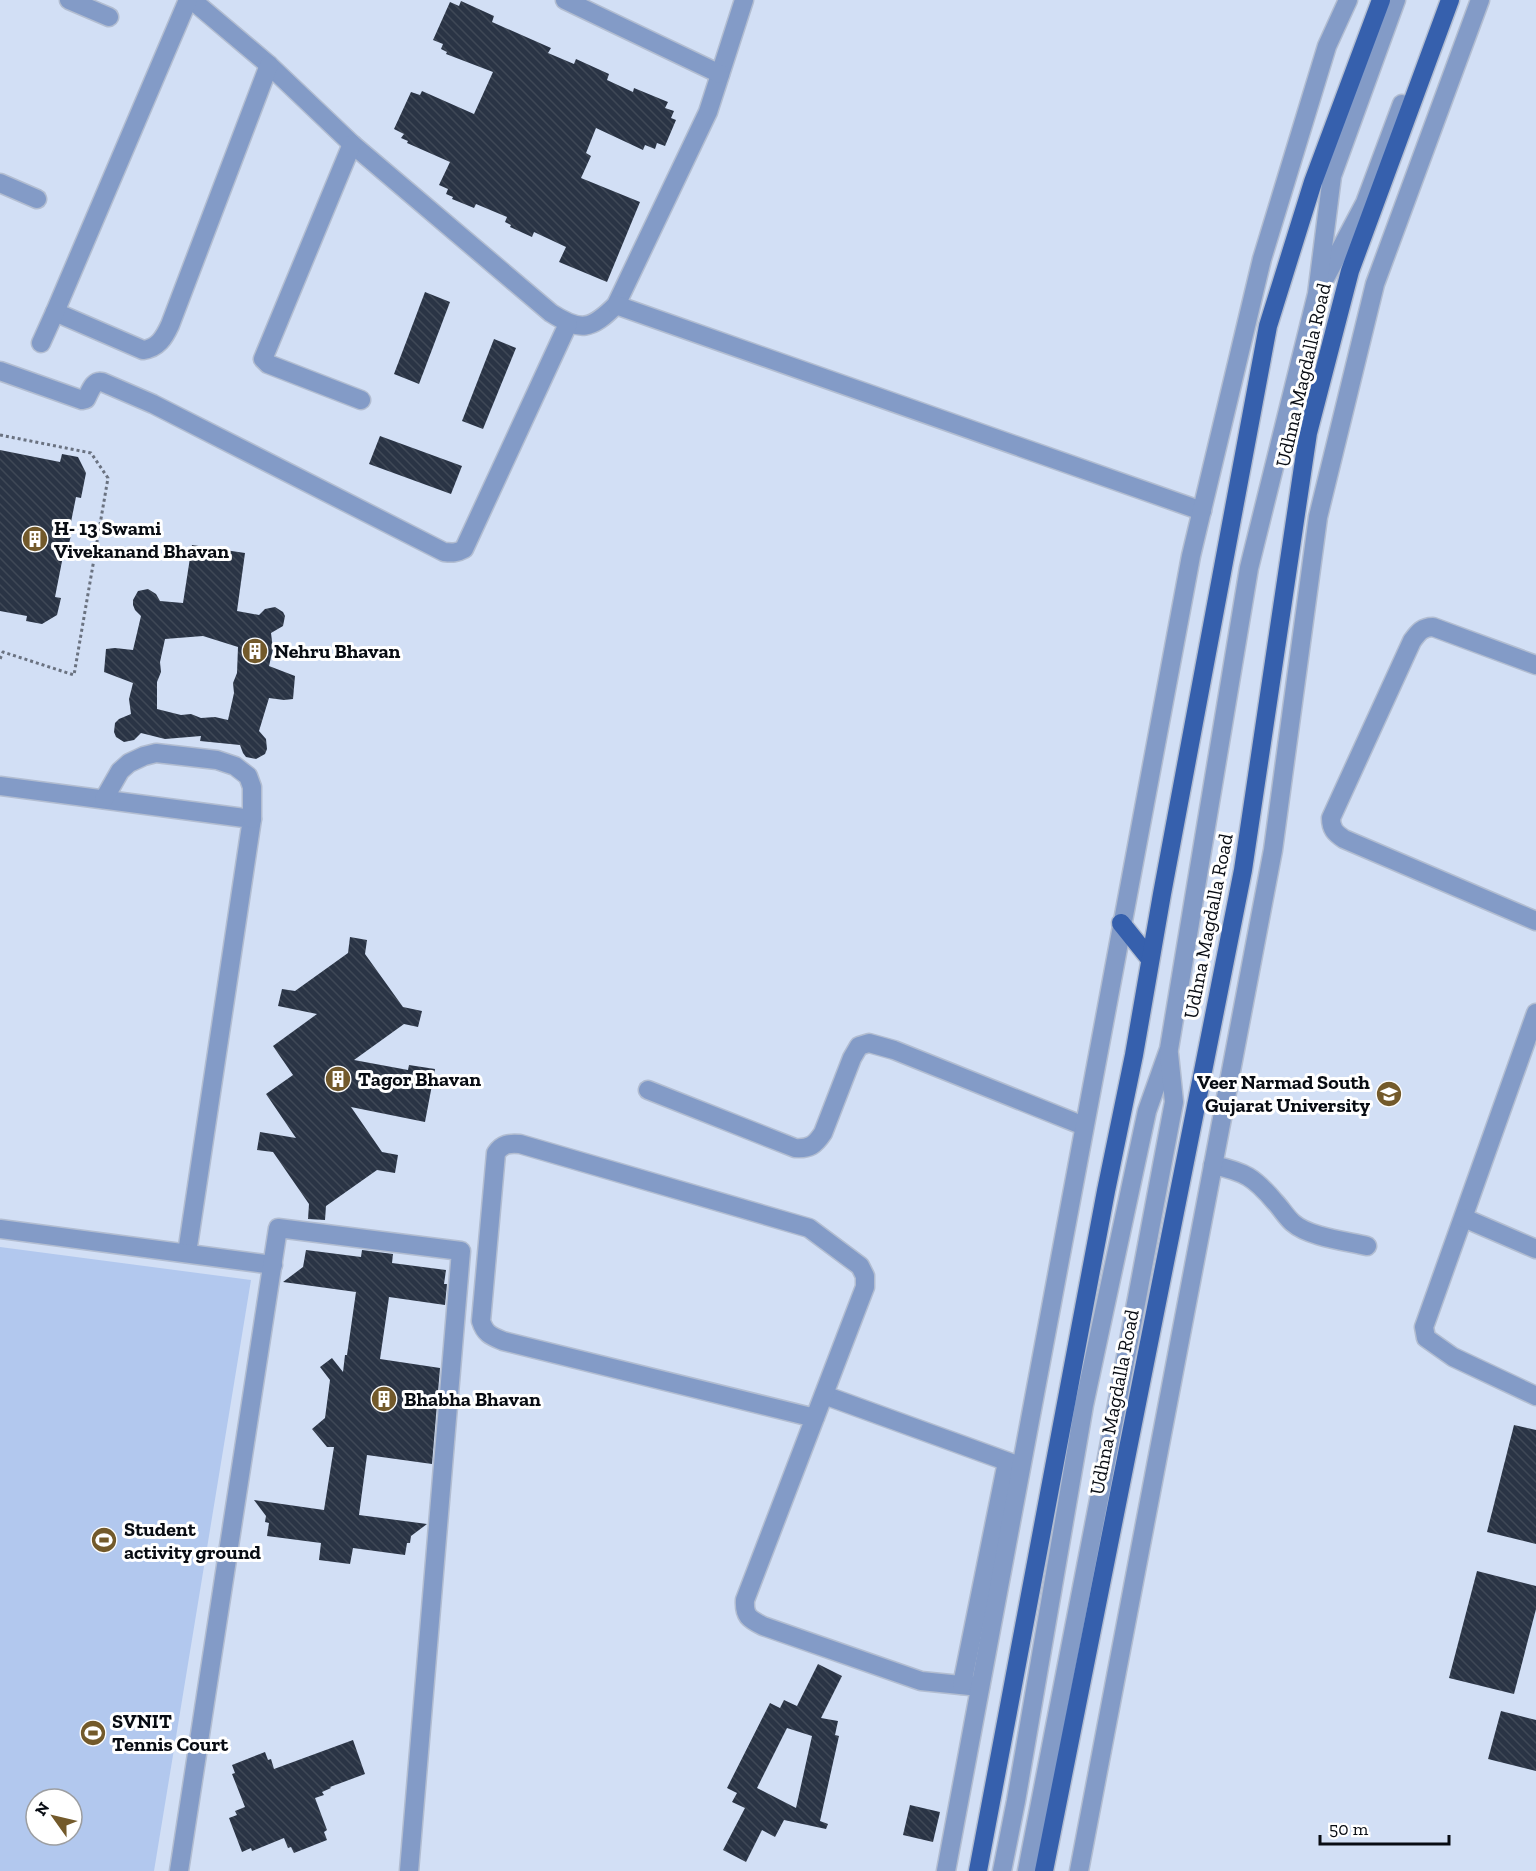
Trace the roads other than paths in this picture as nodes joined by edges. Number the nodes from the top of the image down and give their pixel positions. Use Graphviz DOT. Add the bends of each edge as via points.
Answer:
graph roads {
  1 [pos="69,0"];
  2 [pos="190,0"];
  3 [pos="565,0"];
  4 [pos="744,0"];
  5 [pos="1348,0"];
  6 [pos="1381,0"];
  7 [pos="1396,0"];
  8 [pos="1441,0"];
  9 [pos="1450,0"];
  10 [pos="1480,0"];
  11 [pos="597,7"];
  12 [pos="109,17"];
  13 [pos="269,65"];
  14 [pos="720,74"];
  15 [pos="352,144"];
  16 [pos="0,183"];
  17 [pos="37,199"];
  18 [pos="1317,294"];
  19 [pos="616,305"];
  20 [pos="56,312"];
  21 [pos="568,324"];
  22 [pos="41,343"];
  23 [pos="0,371"];
  24 [pos="360,400"];
  25 [pos="1202,511"];
  26 [pos="1536,665"];
  27 [pos="0,786"];
  28 [pos="104,799"];
  29 [pos="252,819"];
  30 [pos="1536,921"];
  31 [pos="1121,923"];
  32 [pos="1150,959"];
  33 [pos="1536,1013"];
  34 [pos="1169,1049"];
  35 [pos="648,1090"];
  36 [pos="1084,1126"];
  37 [pos="1213,1165"];
  38 [pos="1464,1218"];
  39 [pos="0,1229"];
  40 [pos="1367,1246"];
  41 [pos="1536,1249"];
  42 [pos="187,1253"];
  43 [pos="273,1265"];
  44 [pos="824,1395"];
  45 [pos="1536,1396"];
  46 [pos="815,1418"];
  47 [pos="1014,1464"];
  48 [pos="971,1686"];
  49 [pos="179,1871"];
  50 [pos="409,1871"];
  51 [pos="946,1871"];
  52 [pos="978,1871"];
  53 [pos="1002,1871"];
  54 [pos="1027,1871"];
  55 [pos="1044,1871"];
  56 [pos="1079,1871"];
  1 -- 12 [label="street"];
  2 -- 13 [label="street"];
  2 -- 20 [label="street"];
  3 -- 11 [label="street"];
  4 -- 14 [label="street"];
  5 -- 25 [label="street" via="1327,46 1262,259"];
  6 -- 32 [label="main road, Udhna Magdalla Road" via="1313,182 1268,326"];
  7 -- 18 [label="street" via="1332,176"];
  8 -- 18 [label="street" via="1365,203"];
  9 -- 55 [label="main road, Udhna Magdalla Road" via="1350,271 1308,433 1244,870"];
  10 -- 37 [label="street" via="1375,284 1318,517 1274,850"];
  11 -- 14 [label="street"];
  13 -- 15 [label="street"];
  13 -- 20 [label="street" via="170,326 158,345 143,350"];
  14 -- 19 [label="street" via="708,111"];
  15 -- 21 [label="street"];
  15 -- 24 [label="street" via="263,356 268,364"];
  16 -- 17 [label="street"];
  18 -- 34 [label="street" via="1249,568"];
  19 -- 21 [label="street" via="600,321 583,326"];
  19 -- 25 [label="street"];
  20 -- 22 [label="street"];
  21 -- 23 [label="street" via="464,549 452,553 102,382 94,383 82,400"];
  25 -- 31 [label="street"];
  26 -- 30 [label="street" via="1433,627 1418,632 1331,818 1335,833 1344,839"];
  27 -- 28 [label="street"];
  28 -- 29 [label="street"];
  28 -- 29 [label="street" via="120,771 144,756 156,753 217,760 236,766 248,776"];
  29 -- 42 [label="street"];
  31 -- 32 [label="main road"];
  31 -- 36 [label="street"];
  32 -- 52 [label="main road, Udhna Magdalla Road"];
  33 -- 38 [label="street"];
  34 -- 53 [label="street" via="1147,1111 1084,1405"];
  34 -- 54 [label="street" via="1174,1102"];
  35 -- 36 [label="street" via="795,1148 807,1149 823,1132 859,1046 869,1043"];
  36 -- 47 [label="street"];
  37 -- 40 [label="street" via="1251,1177 1299,1227"];
  37 -- 56 [label="street"];
  38 -- 41 [label="street"];
  38 -- 45 [label="street" via="1427,1316 1426,1338 1453,1357"];
  39 -- 42 [label="street"];
  42 -- 43 [label="street"];
  43 -- 49 [label="street"];
  43 -- 50 [label="street" via="278,1228 461,1251"];
  44 -- 46 [label="street"];
  44 -- 46 [label="street" via="865,1287 865,1276 860,1266 820,1235 795,1223 520,1144 500,1146 496,1153 483,1330 503,1341"];
  44 -- 47 [label="street"];
  46 -- 48 [label="street" via="744,1610 763,1626 921,1681"];
  47 -- 48 [label="street"];
  48 -- 51 [label="street"];
}
